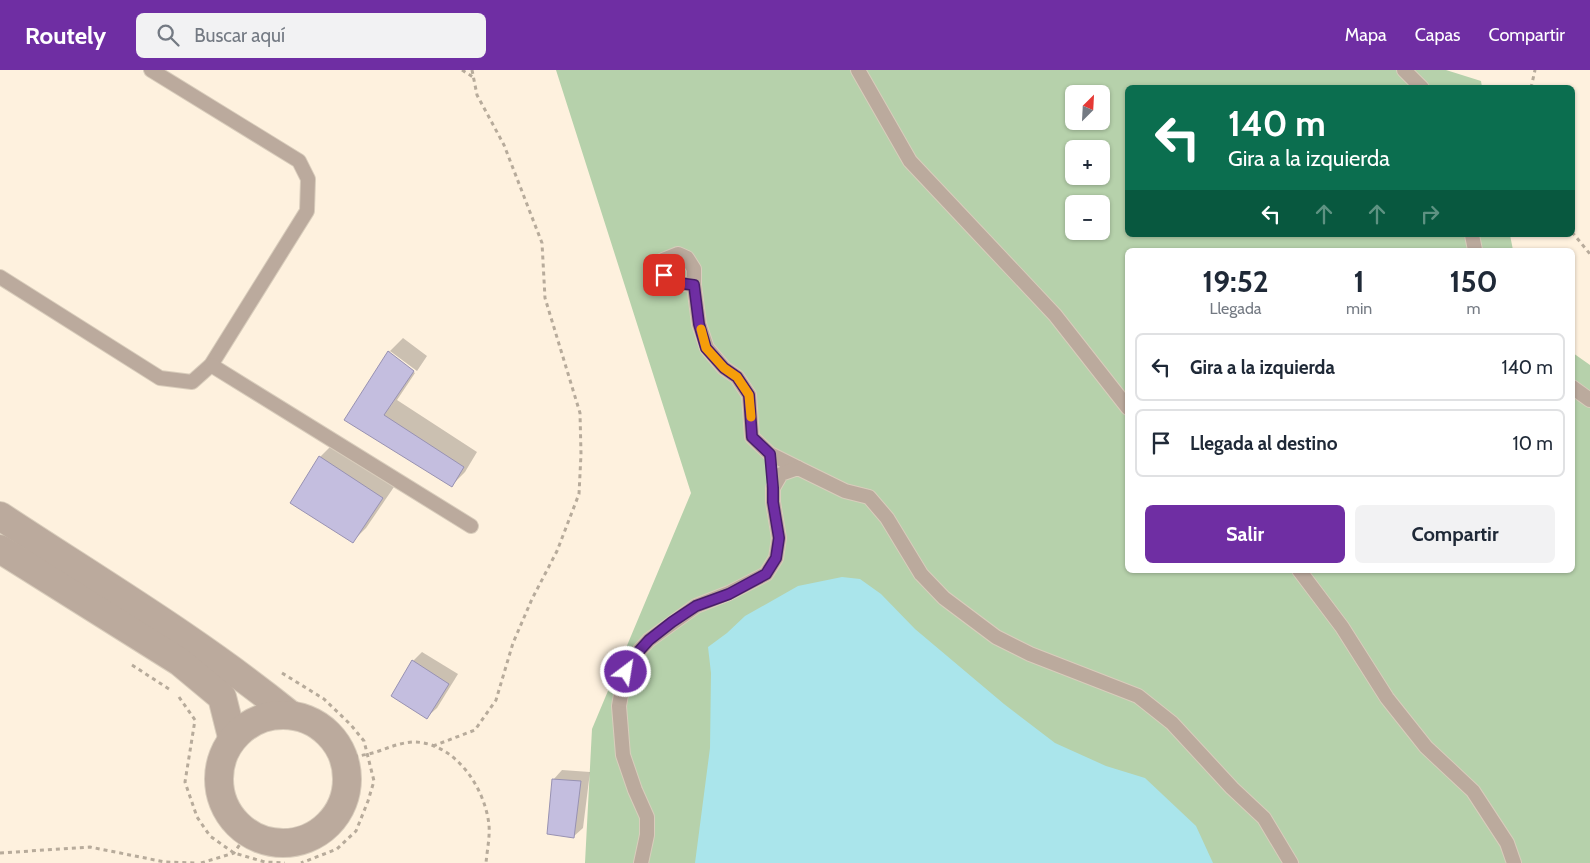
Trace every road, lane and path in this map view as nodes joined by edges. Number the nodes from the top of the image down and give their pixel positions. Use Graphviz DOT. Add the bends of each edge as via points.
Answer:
graph roads {
  1 [pos="151,70"];
  2 [pos="462,70"];
  3 [pos="472,70"];
  4 [pos="858,70"];
  5 [pos="1404,70"];
  6 [pos="1535,70"];
  7 [pos="473,77"];
  8 [pos="1419,85"];
  9 [pos="1532,85"];
  10 [pos="1575,236"];
  11 [pos="1590,254"];
  12 [pos="0,277"];
  13 [pos="694,285"];
  14 [pos="211,365"];
  15 [pos="1575,389"];
  16 [pos="1590,400"];
  17 [pos="1125,404"];
  18 [pos="770,454"];
  19 [pos="798,468"];
  20 [pos="773,488"];
  21 [pos="0,516"];
  22 [pos="471,526"];
  23 [pos="0,549"];
  24 [pos="1301,573"];
  25 [pos="131,665"];
  26 [pos="171,691"];
  27 [pos="178,695"];
  28 [pos="288,713"];
  29 [pos="232,737"];
  30 [pos="433,746"];
  31 [pos="346,758"];
  32 [pos="240,843"];
  33 [pos="0,853"];
  34 [pos="195,863"];
  35 [pos="201,863"];
  36 [pos="285,863"];
  37 [pos="486,863"];
  38 [pos="641,863"];
  39 [pos="1291,863"];
  40 [pos="1514,863"];
  1 -- 14 [label="lane" via="299,161 308,179 307,211"];
  2 -- 7 [label="path"];
  3 -- 7 [label="path"];
  4 -- 17 [label="lane" via="910,161 1055,315"];
  5 -- 8 [label="lane"];
  6 -- 9 [label="path"];
  7 -- 30 [label="path" via="477,95 504,144 542,243 545,298 580,413 580,486 557,551 513,643 496,700 475,730"];
  10 -- 11 [label="path"];
  12 -- 14 [label="lane" via="160,378 192,382"];
  13 -- 18 [label="lane" via="706,348 737,377 749,395 752,437"];
  14 -- 22 [label="lane"];
  15 -- 16 [label="lane"];
  18 -- 19 [label="lane"];
  18 -- 20 [label="lane"];
  19 -- 20 [label="lane" via="781,474"];
  19 -- 39 [label="lane" via="845,490 869,497 887,518 921,574 944,598 996,637 1030,654 1138,696 1172,723 1264,818"];
  20 -- 38 [label="lane" via="779,538 776,558 766,574 729,594 696,606 649,640 630,661 619,706 624,755 634,790 647,817"];
  21 -- 28 [label="street" via="199,647"];
  23 -- 29 [label="street" via="180,662 222,697"];
  24 -- 40 [label="lane" via="1342,627 1387,698 1426,747 1473,791 1507,842"];
  25 -- 26 [label="path"];
  27 -- 32 [label="path" via="195,720 185,782 197,817 210,836"];
  28 -- 29 [label="street" via="254,720"];
  28 -- 31 [label="street" via="326,730"];
  29 -- 32 [label="street" via="217,776"];
  30 -- 31 [label="path" via="414,742 398,744 378,752"];
  30 -- 37 [label="path" via="450,754 467,770 484,804 489,826"];
  31 -- 32 [label="street" via="346,797 325,829 297,842 259,839"];
  32 -- 35 [label="path"];
  32 -- 36 [label="path" via="265,862"];
  33 -- 34 [label="path" via="90,846 165,862"];
}
